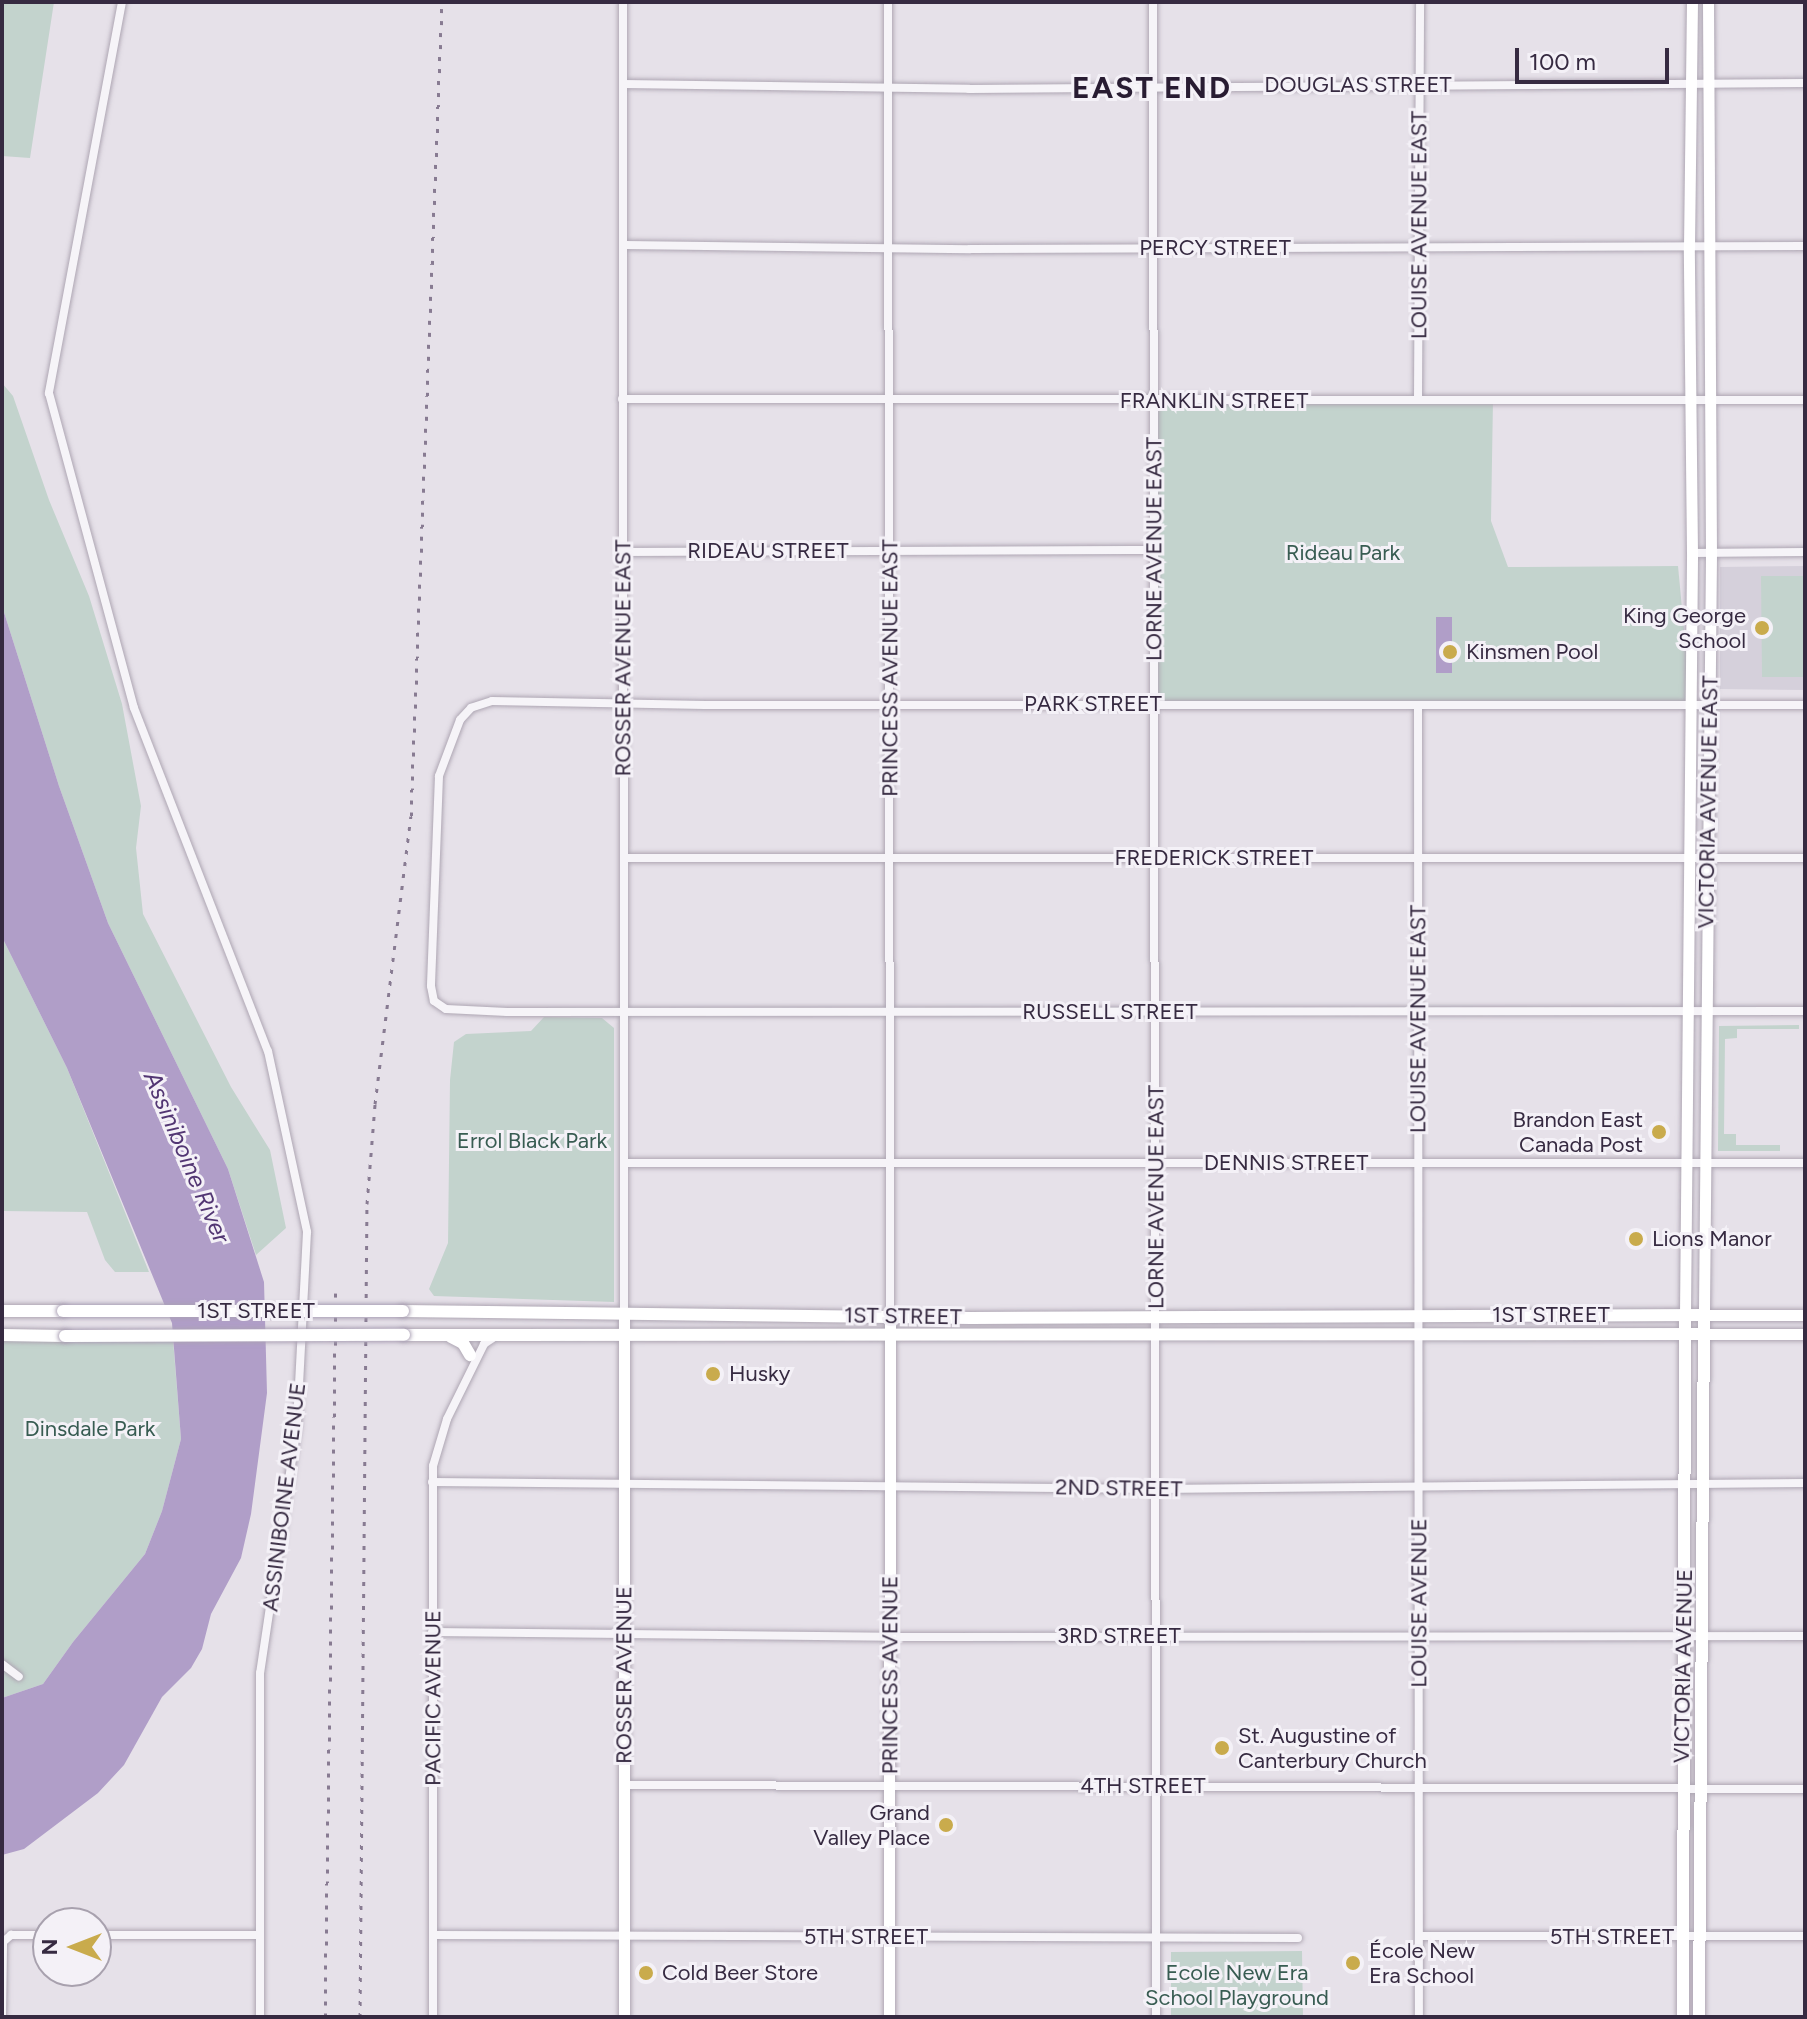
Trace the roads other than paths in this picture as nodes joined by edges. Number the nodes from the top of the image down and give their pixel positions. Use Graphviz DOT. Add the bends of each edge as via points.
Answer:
graph roads {
  1 [pos="122,2"];
  2 [pos="623,2"];
  3 [pos="888,2"];
  4 [pos="1153,2"];
  5 [pos="1420,2"];
  6 [pos="1692,2"];
  7 [pos="1708,2"];
  8 [pos="1707,83"];
  9 [pos="1805,83"];
  10 [pos="624,84"];
  11 [pos="1691,84"];
  12 [pos="1420,85"];
  13 [pos="1153,87"];
  14 [pos="888,89"];
  15 [pos="625,245"];
  16 [pos="1708,245"];
  17 [pos="1805,246"];
  18 [pos="890,247"];
  19 [pos="1689,247"];
  20 [pos="1154,248"];
  21 [pos="1419,248"];
  22 [pos="622,399"];
  23 [pos="1689,399"];
  24 [pos="891,400"];
  25 [pos="1418,400"];
  26 [pos="1711,400"];
  27 [pos="1805,400"];
  28 [pos="1154,401"];
  29 [pos="1153,550"];
  30 [pos="889,551"];
  31 [pos="622,552"];
  32 [pos="1805,552"];
  33 [pos="1692,553"];
  34 [pos="1711,553"];
  35 [pos="623,704"];
  36 [pos="1154,704"];
  37 [pos="1691,704"];
  38 [pos="1710,704"];
  39 [pos="890,705"];
  40 [pos="1418,705"];
  41 [pos="1805,705"];
  42 [pos="624,858"];
  43 [pos="890,858"];
  44 [pos="1155,858"];
  45 [pos="1419,858"];
  46 [pos="1688,858"];
  47 [pos="1706,858"];
  48 [pos="1805,858"];
  49 [pos="431,986"];
  50 [pos="1419,1011"];
  51 [pos="1805,1011"];
  52 [pos="624,1012"];
  53 [pos="889,1012"];
  54 [pos="1687,1012"];
  55 [pos="1704,1012"];
  56 [pos="1156,1013"];
  57 [pos="624,1163"];
  58 [pos="1418,1163"];
  59 [pos="1686,1163"];
  60 [pos="1805,1163"];
  61 [pos="891,1164"];
  62 [pos="1156,1164"];
  63 [pos="1705,1164"];
  64 [pos="2,1311"];
  65 [pos="567,1315"];
  66 [pos="624,1315"];
  67 [pos="890,1315"];
  68 [pos="1420,1315"];
  69 [pos="1685,1315"];
  70 [pos="1704,1315"];
  71 [pos="1805,1315"];
  72 [pos="1156,1318"];
  73 [pos="890,1333"];
  74 [pos="1420,1333"];
  75 [pos="471,1334"];
  76 [pos="506,1334"];
  77 [pos="624,1334"];
  78 [pos="1685,1334"];
  79 [pos="1704,1334"];
  80 [pos="1805,1334"];
  81 [pos="2,1335"];
  82 [pos="440,1335"];
  83 [pos="1156,1336"];
  84 [pos="470,1355"];
  85 [pos="465,1388"];
  86 [pos="432,1482"];
  87 [pos="624,1483"];
  88 [pos="1684,1483"];
  89 [pos="1703,1483"];
  90 [pos="1805,1483"];
  91 [pos="890,1485"];
  92 [pos="1420,1488"];
  93 [pos="1156,1489"];
  94 [pos="432,1632"];
  95 [pos="624,1634"];
  96 [pos="1683,1635"];
  97 [pos="1701,1635"];
  98 [pos="1156,1636"];
  99 [pos="1419,1636"];
  100 [pos="1805,1636"];
  101 [pos="889,1637"];
  102 [pos="2,1664"];
  103 [pos="19,1677"];
  104 [pos="624,1785"];
  105 [pos="1156,1786"];
  106 [pos="1419,1786"];
  107 [pos="889,1787"];
  108 [pos="1682,1788"];
  109 [pos="1701,1789"];
  110 [pos="1805,1789"];
  111 [pos="32,1935"];
  112 [pos="112,1935"];
  113 [pos="260,1935"];
  114 [pos="434,1935"];
  115 [pos="624,1936"];
  116 [pos="1419,1936"];
  117 [pos="1805,1936"];
  118 [pos="889,1937"];
  119 [pos="1683,1937"];
  120 [pos="1700,1937"];
  121 [pos="1156,1938"];
  122 [pos="1298,1938"];
  123 [pos="2,2016"];
  124 [pos="260,2017"];
  125 [pos="433,2017"];
  126 [pos="624,2017"];
  127 [pos="889,2017"];
  128 [pos="1156,2017"];
  129 [pos="1419,2017"];
  130 [pos="1683,2017"];
  131 [pos="1699,2017"];
  1 -- 113 [label="street, ASSINIBOINE AVENUE" via="49,393 134,708 268,1051 307,1232 297,1426 260,1673"];
  2 -- 10 [label="street, ROSSER AVENUE EAST"];
  3 -- 14 [label="street, PRINCESS AVENUE EAST"];
  4 -- 13 [label="street, LORNE AVENUE EAST"];
  5 -- 12 [label="street, LOUISE AVENUE EAST"];
  6 -- 11 [label="main road, VICTORIA AVENUE EAST"];
  7 -- 8 [label="main road, VICTORIA AVENUE EAST"];
  8 -- 9 [label="street, DOUGLAS STREET"];
  8 -- 11 [label="street, DOUGLAS STREET"];
  8 -- 16 [label="main road, VICTORIA AVENUE EAST"];
  10 -- 14 [label="street, DOUGLAS STREET"];
  10 -- 15 [label="street, ROSSER AVENUE EAST"];
  11 -- 12 [label="street, DOUGLAS STREET"];
  11 -- 19 [label="main road, VICTORIA AVENUE EAST"];
  12 -- 13 [label="street, DOUGLAS STREET"];
  12 -- 21 [label="street, LOUISE AVENUE EAST"];
  13 -- 14 [label="street, DOUGLAS STREET"];
  13 -- 20 [label="street, LORNE AVENUE EAST"];
  14 -- 18 [label="street, PRINCESS AVENUE EAST"];
  15 -- 18 [label="street, PERCY STREET"];
  15 -- 22 [label="street, ROSSER AVENUE EAST"];
  16 -- 17 [label="street, PERCY STREET"];
  16 -- 19 [label="street, PERCY STREET"];
  16 -- 26 [label="main road, VICTORIA AVENUE EAST"];
  18 -- 20 [label="street, PERCY STREET"];
  18 -- 24 [label="street, PRINCESS AVENUE EAST"];
  19 -- 21 [label="street, PERCY STREET"];
  19 -- 23 [label="main road, VICTORIA AVENUE EAST"];
  20 -- 21 [label="street, PERCY STREET"];
  20 -- 28 [label="street, LORNE AVENUE EAST"];
  21 -- 25 [label="street, LOUISE AVENUE EAST"];
  22 -- 24 [label="street, FRANKLIN STREET"];
  22 -- 31 [label="street, ROSSER AVENUE EAST"];
  23 -- 25 [label="street, FRANKLIN STREET"];
  23 -- 26 [label="street, FRANKLIN STREET"];
  23 -- 33 [label="main road, VICTORIA AVENUE EAST"];
  24 -- 28 [label="street, FRANKLIN STREET"];
  24 -- 30 [label="street, PRINCESS AVENUE EAST"];
  25 -- 28 [label="street, FRANKLIN STREET"];
  26 -- 27 [label="street, FRANKLIN STREET"];
  26 -- 34 [label="main road, VICTORIA AVENUE EAST"];
  28 -- 29 [label="street, LORNE AVENUE EAST"];
  29 -- 30 [label="street, RIDEAU STREET"];
  29 -- 36 [label="street, LORNE AVENUE EAST"];
  30 -- 31 [label="street, RIDEAU STREET"];
  30 -- 39 [label="street, PRINCESS AVENUE EAST"];
  31 -- 35 [label="street, ROSSER AVENUE EAST"];
  32 -- 34 [label="street"];
  33 -- 34 [label="street"];
  33 -- 37 [label="main road, VICTORIA AVENUE EAST"];
  34 -- 38 [label="main road, VICTORIA AVENUE EAST"];
  35 -- 39 [label="street, PARK STREET"];
  35 -- 42 [label="street, ROSSER AVENUE EAST"];
  35 -- 49 [label="street, PARK STREET" via="509,701 480,704 465,713 442,761 437,788"];
  36 -- 39 [label="street, PARK STREET"];
  36 -- 40 [label="street, PARK STREET"];
  36 -- 44 [label="street, LORNE AVENUE EAST"];
  37 -- 38 [label="street, PARK STREET"];
  37 -- 40 [label="street, PARK STREET"];
  37 -- 46 [label="main road, VICTORIA AVENUE EAST"];
  38 -- 41 [label="street, PARK STREET"];
  38 -- 47 [label="main road, VICTORIA AVENUE EAST"];
  39 -- 43 [label="street, PRINCESS AVENUE EAST"];
  40 -- 45 [label="street, LOUISE AVENUE EAST"];
  42 -- 43 [label="street, FREDERICK STREET"];
  42 -- 52 [label="street, ROSSER AVENUE EAST"];
  43 -- 44 [label="street, FREDERICK STREET"];
  43 -- 53 [label="street, PRINCESS AVENUE EAST"];
  44 -- 45 [label="street, FREDERICK STREET"];
  44 -- 56 [label="street, LORNE AVENUE EAST"];
  45 -- 46 [label="street, FREDERICK STREET"];
  45 -- 50 [label="street, LOUISE AVENUE EAST"];
  46 -- 47 [label="street, FREDERICK STREET"];
  46 -- 54 [label="main road, VICTORIA AVENUE EAST"];
  47 -- 48 [label="street, FREDERICK STREET"];
  47 -- 55 [label="main road, VICTORIA AVENUE EAST"];
  49 -- 52 [label="street, RUSSELL STREET" via="434,1001 453,1010"];
  50 -- 54 [label="street, RUSSELL STREET"];
  50 -- 56 [label="street, RUSSELL STREET"];
  50 -- 58 [label="street, LOUISE AVENUE EAST"];
  51 -- 55 [label="street, RUSSELL STREET"];
  52 -- 53 [label="street, RUSSELL STREET"];
  52 -- 57 [label="street, ROSSER AVENUE EAST"];
  53 -- 56 [label="street, RUSSELL STREET"];
  53 -- 61 [label="street, PRINCESS AVENUE EAST"];
  54 -- 55 [label="street, RUSSELL STREET"];
  54 -- 59 [label="main road, VICTORIA AVENUE EAST"];
  55 -- 63 [label="main road, VICTORIA AVENUE EAST"];
  56 -- 62 [label="street, LORNE AVENUE EAST"];
  57 -- 61 [label="street, DENNIS STREET"];
  57 -- 66 [label="street, ROSSER AVENUE EAST"];
  58 -- 59 [label="street, DENNIS STREET"];
  58 -- 62 [label="street, DENNIS STREET"];
  58 -- 68 [label="street, LOUISE AVENUE EAST"];
  59 -- 63 [label="street, DENNIS STREET"];
  59 -- 69 [label="main road, VICTORIA AVENUE EAST"];
  60 -- 63 [label="street, DENNIS STREET"];
  61 -- 62 [label="street, DENNIS STREET"];
  61 -- 67 [label="street, PRINCESS AVENUE EAST"];
  62 -- 72 [label="street, LORNE AVENUE EAST"];
  63 -- 70 [label="main road, VICTORIA AVENUE EAST"];
  64 -- 65 [label="main road, 1ST STREET, bridge"];
  65 -- 66 [label="main road, 1ST STREET"];
  65 -- 75 [label="main road" via="480,1322"];
  66 -- 67 [label="main road, 1ST STREET"];
  66 -- 77 [label="main road, ROSSER AVENUE"];
  67 -- 72 [label="main road, 1ST STREET"];
  67 -- 73 [label="main road, PRINCESS AVENUE EAST"];
  68 -- 69 [label="main road, 1ST STREET"];
  68 -- 72 [label="main road, 1ST STREET"];
  68 -- 74 [label="street, LOUISE AVENUE EAST"];
  69 -- 70 [label="main road, 1ST STREET"];
  69 -- 78 [label="main road, VICTORIA AVENUE"];
  70 -- 71 [label="main road, 1ST STREET"];
  70 -- 79 [label="main road, VICTORIA AVENUE"];
  72 -- 83 [label="street, LORNE AVENUE EAST"];
  73 -- 77 [label="main road, 1ST STREET"];
  73 -- 83 [label="main road, 1ST STREET"];
  73 -- 91 [label="main road, PRINCESS AVENUE"];
  74 -- 78 [label="main road, 1ST STREET"];
  74 -- 83 [label="main road, 1ST STREET"];
  74 -- 92 [label="street, LOUISE AVENUE"];
  75 -- 76 [label="main road, 1ST STREET"];
  75 -- 82 [label="main road, 1ST STREET"];
  75 -- 84 [label="street, PACIFIC AVENUE"];
  76 -- 77 [label="main road, 1ST STREET"];
  76 -- 85 [label="street, PACIFIC AVENUE" via="484,1344"];
  77 -- 87 [label="main road, ROSSER AVENUE"];
  78 -- 79 [label="main road, 1ST STREET"];
  78 -- 88 [label="main road, VICTORIA AVENUE"];
  79 -- 80 [label="main road, 1ST STREET"];
  79 -- 89 [label="main road, VICTORIA AVENUE"];
  81 -- 82 [label="main road, 1ST STREET, bridge"];
  82 -- 84 [label="main road" via="458,1339"];
  83 -- 93 [label="street, LORNE AVENUE EAST"];
  84 -- 85 [label="street, PACIFIC AVENUE"];
  85 -- 86 [label="street, PACIFIC AVENUE" via="441,1430"];
  86 -- 87 [label="street, 2ND STREET"];
  86 -- 94 [label="street, PACIFIC AVENUE"];
  87 -- 91 [label="street, 2ND STREET"];
  87 -- 95 [label="main road, ROSSER AVENUE"];
  88 -- 89 [label="street, 2ND STREET"];
  88 -- 92 [label="street, 2ND STREET"];
  88 -- 96 [label="main road, VICTORIA AVENUE"];
  89 -- 90 [label="street, 2ND STREET"];
  89 -- 97 [label="main road, VICTORIA AVENUE"];
  91 -- 93 [label="street, 2ND STREET"];
  91 -- 101 [label="main road, PRINCESS AVENUE"];
  92 -- 93 [label="street, 2ND STREET"];
  92 -- 99 [label="street, LOUISE AVENUE"];
  93 -- 98 [label="street, LORNE AVENUE EAST"];
  94 -- 95 [label="street, 3RD STREET"];
  94 -- 114 [label="street, PACIFIC AVENUE"];
  95 -- 101 [label="street, 3RD STREET"];
  95 -- 104 [label="main road, ROSSER AVENUE"];
  96 -- 97 [label="street, 3RD STREET"];
  96 -- 99 [label="street, 3RD STREET"];
  96 -- 108 [label="main road, VICTORIA AVENUE"];
  97 -- 100 [label="street, 3RD STREET"];
  97 -- 109 [label="main road, VICTORIA AVENUE"];
  98 -- 99 [label="street, 3RD STREET"];
  98 -- 101 [label="street, 3RD STREET"];
  98 -- 105 [label="street, LORNE AVENUE EAST"];
  99 -- 106 [label="street, LOUISE AVENUE"];
  101 -- 107 [label="main road, PRINCESS AVENUE"];
  102 -- 103 [label="street"];
  104 -- 107 [label="street, 4TH STREET"];
  104 -- 115 [label="main road, ROSSER AVENUE"];
  105 -- 106 [label="street, 4TH STREET"];
  105 -- 107 [label="street, 4TH STREET"];
  105 -- 121 [label="street, LORNE AVENUE EAST"];
  106 -- 108 [label="street, 4TH STREET"];
  106 -- 116 [label="street, LOUISE AVENUE"];
  107 -- 118 [label="main road, PRINCESS AVENUE"];
  108 -- 109 [label="street, 4TH STREET"];
  108 -- 119 [label="main road, VICTORIA AVENUE"];
  109 -- 110 [label="street, 4TH STREET"];
  109 -- 120 [label="main road, VICTORIA AVENUE"];
  111 -- 123 [label="street" via="11,1935 3,1942"];
  112 -- 113 [label="street"];
  113 -- 124 [label="street, ASSINIBOINE AVENUE"];
  114 -- 115 [label="street, 5TH STREET"];
  114 -- 125 [label="street, PACIFIC AVENUE"];
  115 -- 118 [label="street, 5TH STREET"];
  115 -- 126 [label="main road, ROSSER AVENUE"];
  116 -- 119 [label="street, 5TH STREET"];
  116 -- 129 [label="street, LOUISE AVENUE"];
  117 -- 120 [label="street, 5TH STREET"];
  118 -- 121 [label="street, 5TH STREET"];
  118 -- 127 [label="main road, PRINCESS AVENUE"];
  119 -- 120 [label="street, 5TH STREET"];
  119 -- 130 [label="main road, VICTORIA AVENUE"];
  120 -- 131 [label="main road, VICTORIA AVENUE"];
  121 -- 122 [label="street, 5TH STREET"];
  121 -- 128 [label="street, LORNE AVENUE EAST"];
}
